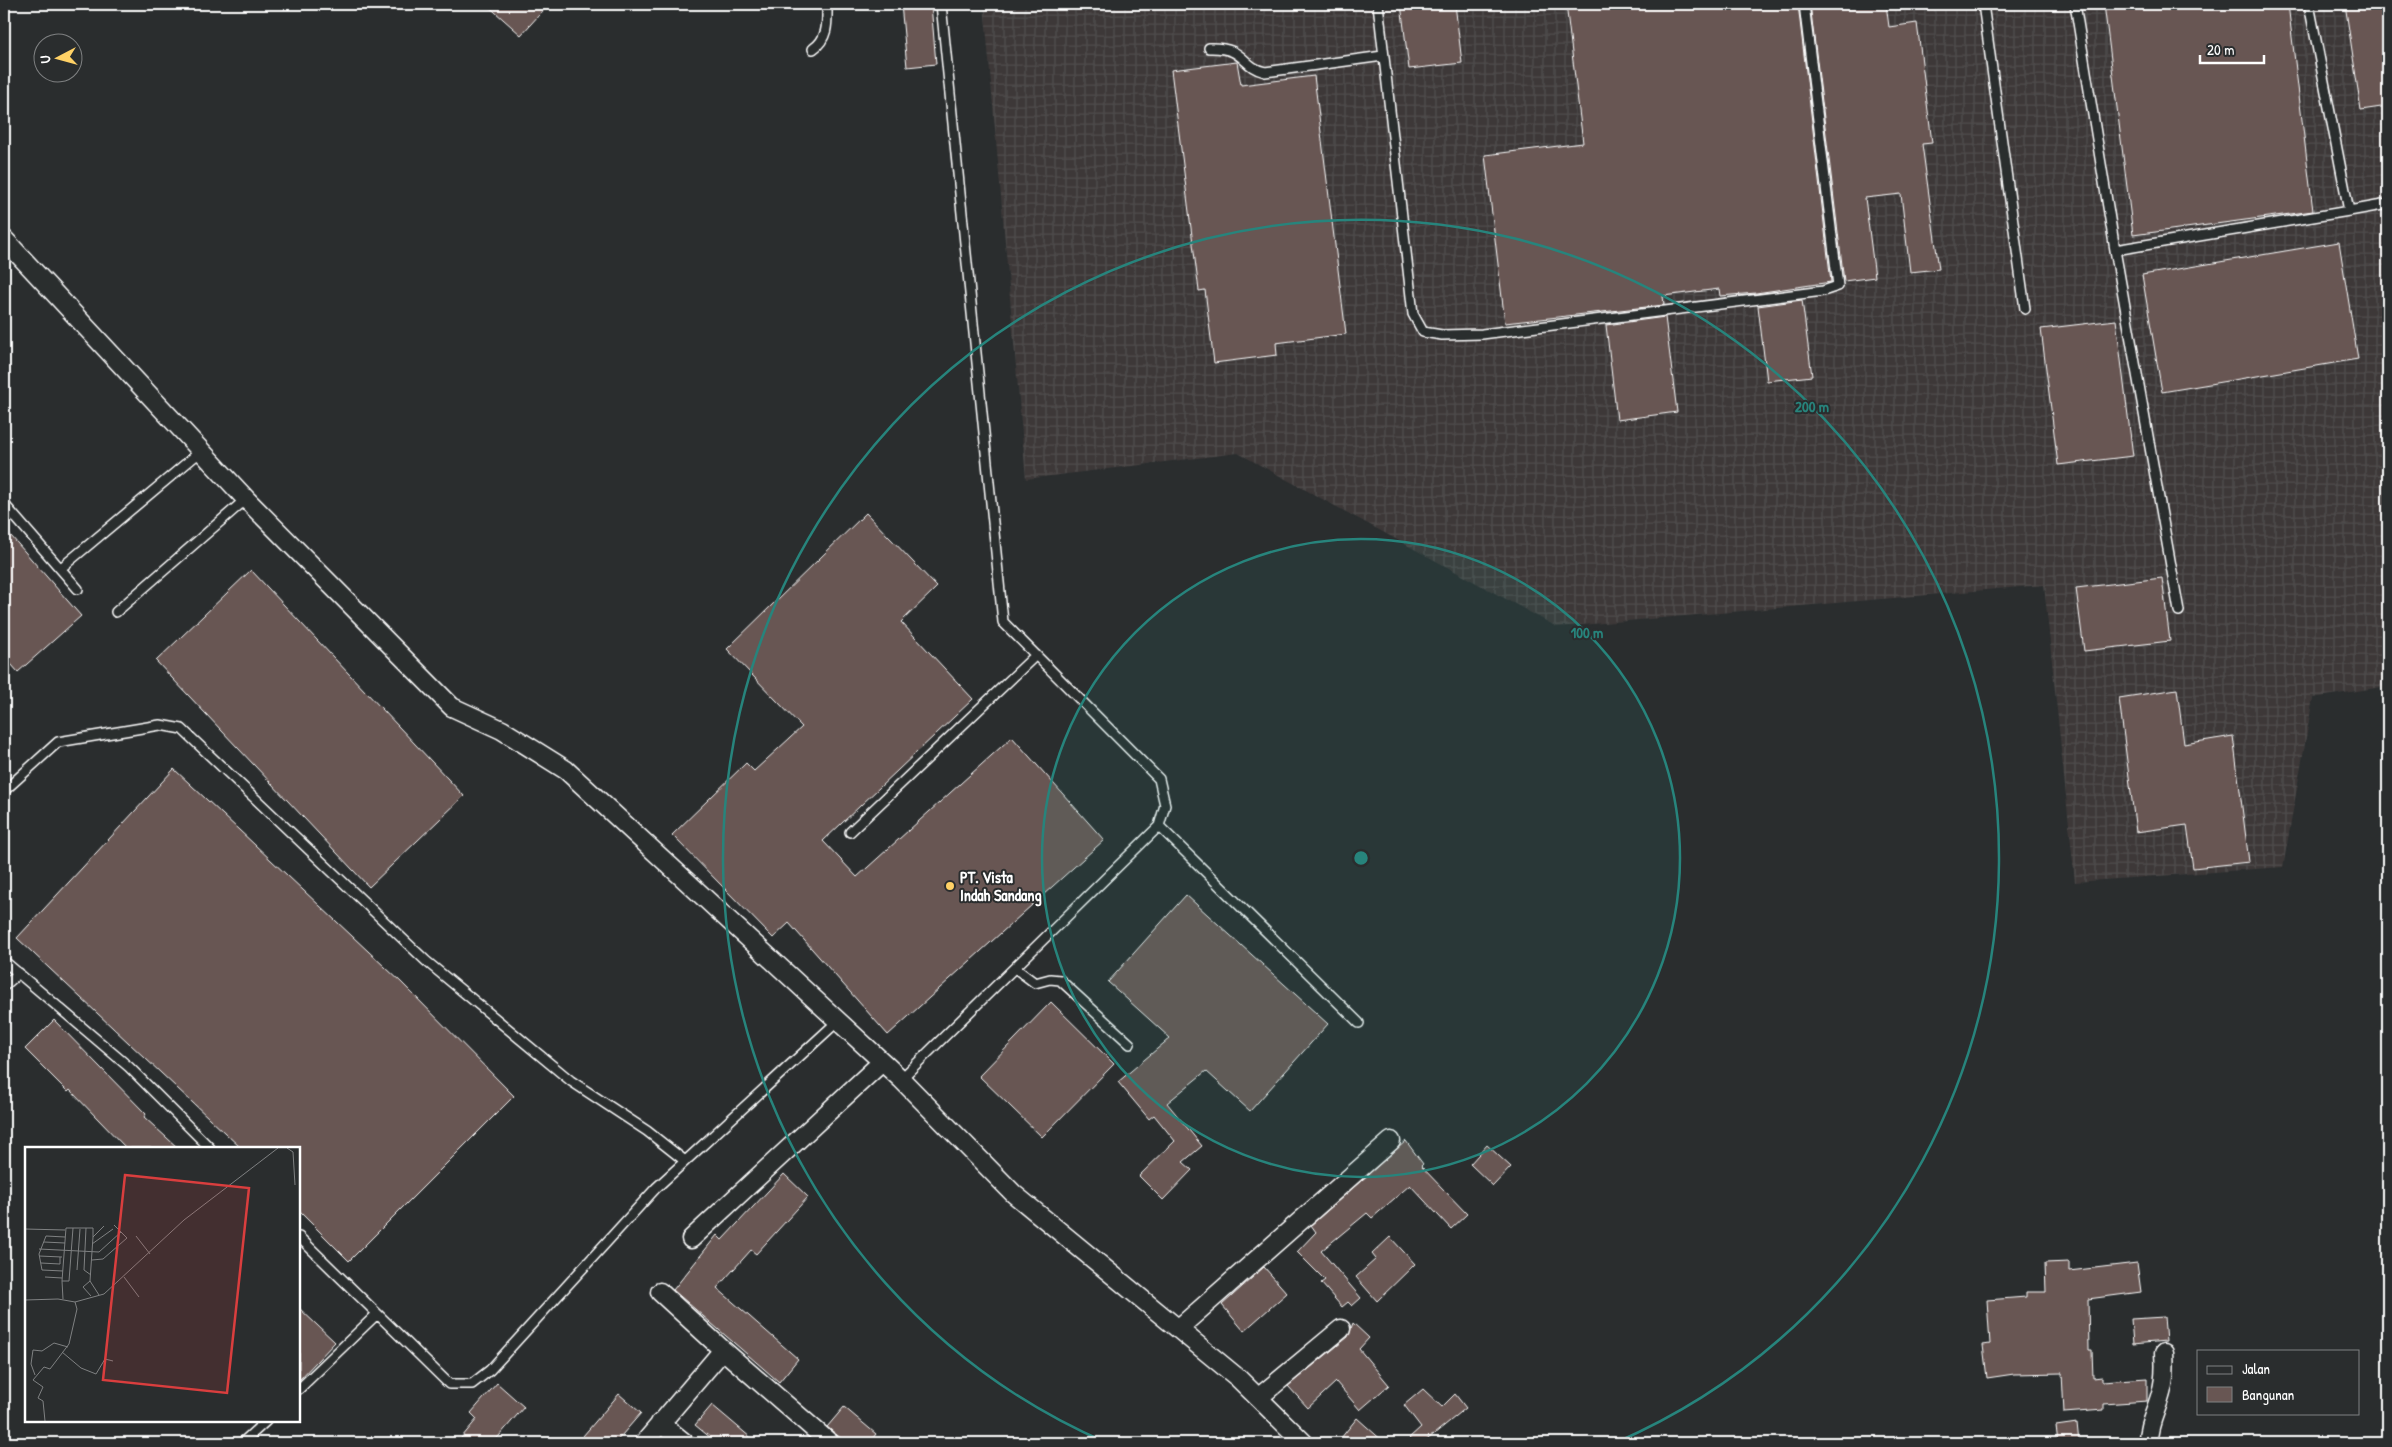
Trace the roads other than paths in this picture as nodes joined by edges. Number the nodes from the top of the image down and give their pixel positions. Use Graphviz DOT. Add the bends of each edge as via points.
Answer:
graph roads {
  1 [pos="827,4"];
  2 [pos="941,4"];
  3 [pos="1378,4"];
  4 [pos="1804,4"];
  5 [pos="1983,4"];
  6 [pos="2075,4"];
  7 [pos="2309,4"];
  8 [pos="1209,48"];
  9 [pos="813,49"];
  10 [pos="1383,56"];
  11 [pos="2388,204"];
  12 [pos="2349,211"];
  13 [pos="4,238"];
  14 [pos="2115,250"];
  15 [pos="2025,309"];
  16 [pos="200,450"];
  17 [pos="246,499"];
  18 [pos="4,504"];
  19 [pos="61,568"];
  20 [pos="78,588"];
  21 [pos="2179,611"];
  22 [pos="116,612"];
  23 [pos="1036,655"];
  24 [pos="4,791"];
  25 [pos="1159,826"];
  26 [pos="850,832"];
  27 [pos="4,961"];
  28 [pos="1015,968"];
  29 [pos="18,974"];
  30 [pos="4,986"];
  31 [pos="838,1021"];
  32 [pos="1359,1023"];
  33 [pos="1130,1044"];
  34 [pos="882,1062"];
  35 [pos="900,1079"];
  36 [pos="1390,1140"];
  37 [pos="209,1147"];
  38 [pos="685,1161"];
  39 [pos="300,1238"];
  40 [pos="691,1239"];
  41 [pos="660,1292"];
  42 [pos="377,1314"];
  43 [pos="1178,1328"];
  44 [pos="1341,1329"];
  45 [pos="723,1350"];
  46 [pos="2164,1353"];
  47 [pos="300,1388"];
  48 [pos="1258,1398"];
  49 [pos="265,1422"];
  50 [pos="660,1423"];
  51 [pos="242,1443"];
  52 [pos="644,1443"];
  53 [pos="685,1443"];
  54 [pos="830,1443"];
  55 [pos="1304,1443"];
  56 [pos="2148,1443"];
  1 -- 9 [label="lane" via="822,43"];
  2 -- 23 [label="lane" via="1003,622"];
  3 -- 10 [label="lane"];
  4 -- 10 [label="lane" via="1838,286 1823,291 1482,334 1423,332 1413,314"];
  5 -- 15 [label="lane"];
  6 -- 14 [label="lane"];
  7 -- 12 [label="lane"];
  8 -- 10 [label="lane" via="1234,50 1257,70 1266,72"];
  11 -- 12 [label="lane"];
  12 -- 14 [label="lane"];
  13 -- 16 [label="street"];
  14 -- 21 [label="lane"];
  16 -- 17 [label="street"];
  16 -- 19 [label="lane"];
  17 -- 22 [label="lane"];
  17 -- 31 [label="street" via="452,707 502,730 566,770"];
  18 -- 19 [label="lane"];
  19 -- 20 [label="lane"];
  23 -- 25 [label="lane" via="1159,779 1165,805"];
  23 -- 26 [label="lane"];
  24 -- 38 [label="lane" via="58,742 160,725 182,729 426,962 571,1081 647,1131"];
  25 -- 28 [label="lane"];
  25 -- 32 [label="lane"];
  27 -- 29 [label="lane"];
  28 -- 33 [label="lane" via="1035,983 1060,980"];
  28 -- 35 [label="lane"];
  29 -- 30 [label="lane"];
  29 -- 37 [label="lane" via="129,1067"];
  31 -- 34 [label="street"];
  31 -- 38 [label="lane"];
  34 -- 35 [label="street"];
  34 -- 40 [label="street"];
  35 -- 43 [label="street" via="1014,1194"];
  36 -- 43 [label="street"];
  38 -- 42 [label="lane" via="656,1188 490,1370 472,1384 449,1384"];
  39 -- 42 [label="lane"];
  41 -- 45 [label="street"];
  42 -- 47 [label="lane"];
  43 -- 48 [label="street"];
  44 -- 48 [label="street"];
  45 -- 50 [label="street"];
  45 -- 54 [label="street"];
  46 -- 56 [label="street" via="2161,1393"];
  48 -- 55 [label="street"];
  49 -- 51 [label="lane"];
  50 -- 52 [label="street"];
  50 -- 53 [label="street"];
}
